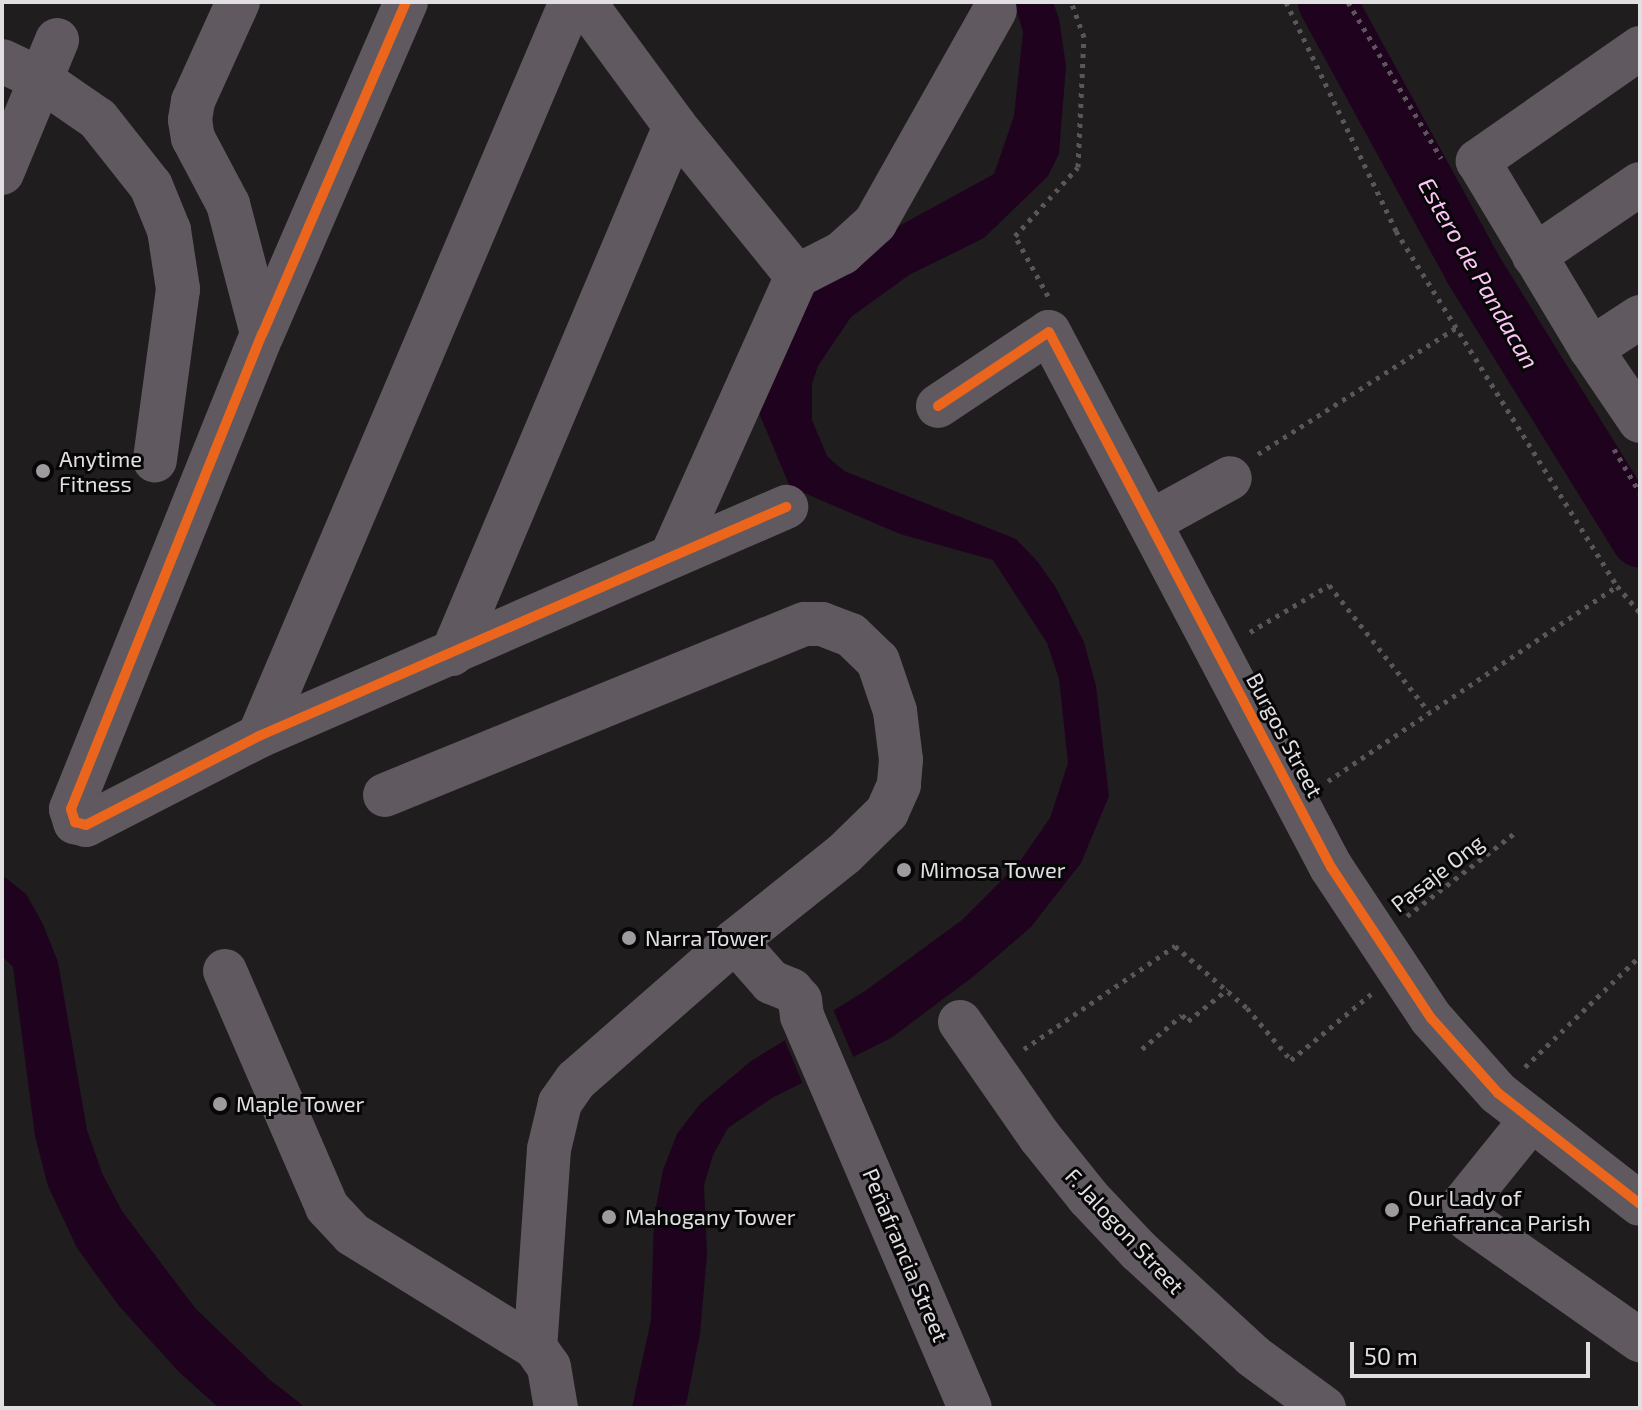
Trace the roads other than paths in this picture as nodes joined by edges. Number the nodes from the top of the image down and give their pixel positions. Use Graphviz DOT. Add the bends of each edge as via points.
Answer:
graph roads {
  1 [pos="238,2"];
  2 [pos="406,2"];
  3 [pos="571,2"];
  4 [pos="584,2"];
  5 [pos="995,10"];
  6 [pos="1640,48"];
  7 [pos="33,60"];
  8 [pos="675,126"];
  9 [pos="2,173"];
  10 [pos="1640,184"];
  11 [pos="1534,256"];
  12 [pos="797,276"];
  13 [pos="1640,317"];
  14 [pos="262,334"];
  15 [pos="1591,349"];
  16 [pos="938,406"];
  17 [pos="1640,421"];
  18 [pos="155,460"];
  19 [pos="1230,478"];
  20 [pos="786,507"];
  21 [pos="1150,522"];
  22 [pos="672,555"];
  23 [pos="452,654"];
  24 [pos="259,736"];
  25 [pos="385,795"];
  26 [pos="735,941"];
  27 [pos="227,975"];
  28 [pos="960,1022"];
  29 [pos="1514,1106"];
  30 [pos="1640,1204"];
  31 [pos="1640,1340"];
  32 [pos="535,1347"];
  33 [pos="556,1408"];
  34 [pos="970,1408"];
  35 [pos="1324,1408"];
  1 -- 14 [label="street" via="193,101 190,120 193,138 228,204"];
  2 -- 14 [label="street"];
  3 -- 24 [label="street"];
  4 -- 8 [label="street"];
  5 -- 12 [label="street" via="875,223 842,253"];
  6 -- 11 [label="street" via="1459,159"];
  7 -- 9 [label="street"];
  7 -- 18 [label="street" via="98,119 133,160 151,186 169,230 178,289"];
  8 -- 12 [label="street"];
  8 -- 23 [label="street"];
  10 -- 11 [label="street"];
  11 -- 15 [label="street"];
  12 -- 22 [label="street"];
  13 -- 15 [label="street"];
  14 -- 24 [label="street" via="71,809 73,818 86,825"];
  15 -- 17 [label="street"];
  16 -- 21 [label="street, Burgos Street" via="1049,332"];
  19 -- 21 [label="street"];
  20 -- 22 [label="street"];
  21 -- 29 [label="street, Burgos Street" via="1331,867 1431,1018"];
  22 -- 23 [label="street"];
  23 -- 24 [label="street"];
  25 -- 26 [label="street" via="805,624 851,635 878,661 895,711 899,785 887,812 844,854"];
  26 -- 32 [label="street" via="576,1080 560,1103 550,1135"];
  26 -- 34 [label="street, Peñafrancia Street" via="771,982 800,1000"];
  27 -- 32 [label="street" via="313,1179 337,1221"];
  28 -- 35 [label="street, F. Jalogon Street" via="1088,1197 1253,1356"];
  29 -- 30 [label="street, Burgos Street"];
  29 -- 31 [label="street" via="1464,1203 1469,1220"];
  32 -- 33 [label="street" via="549,1367"];
}
